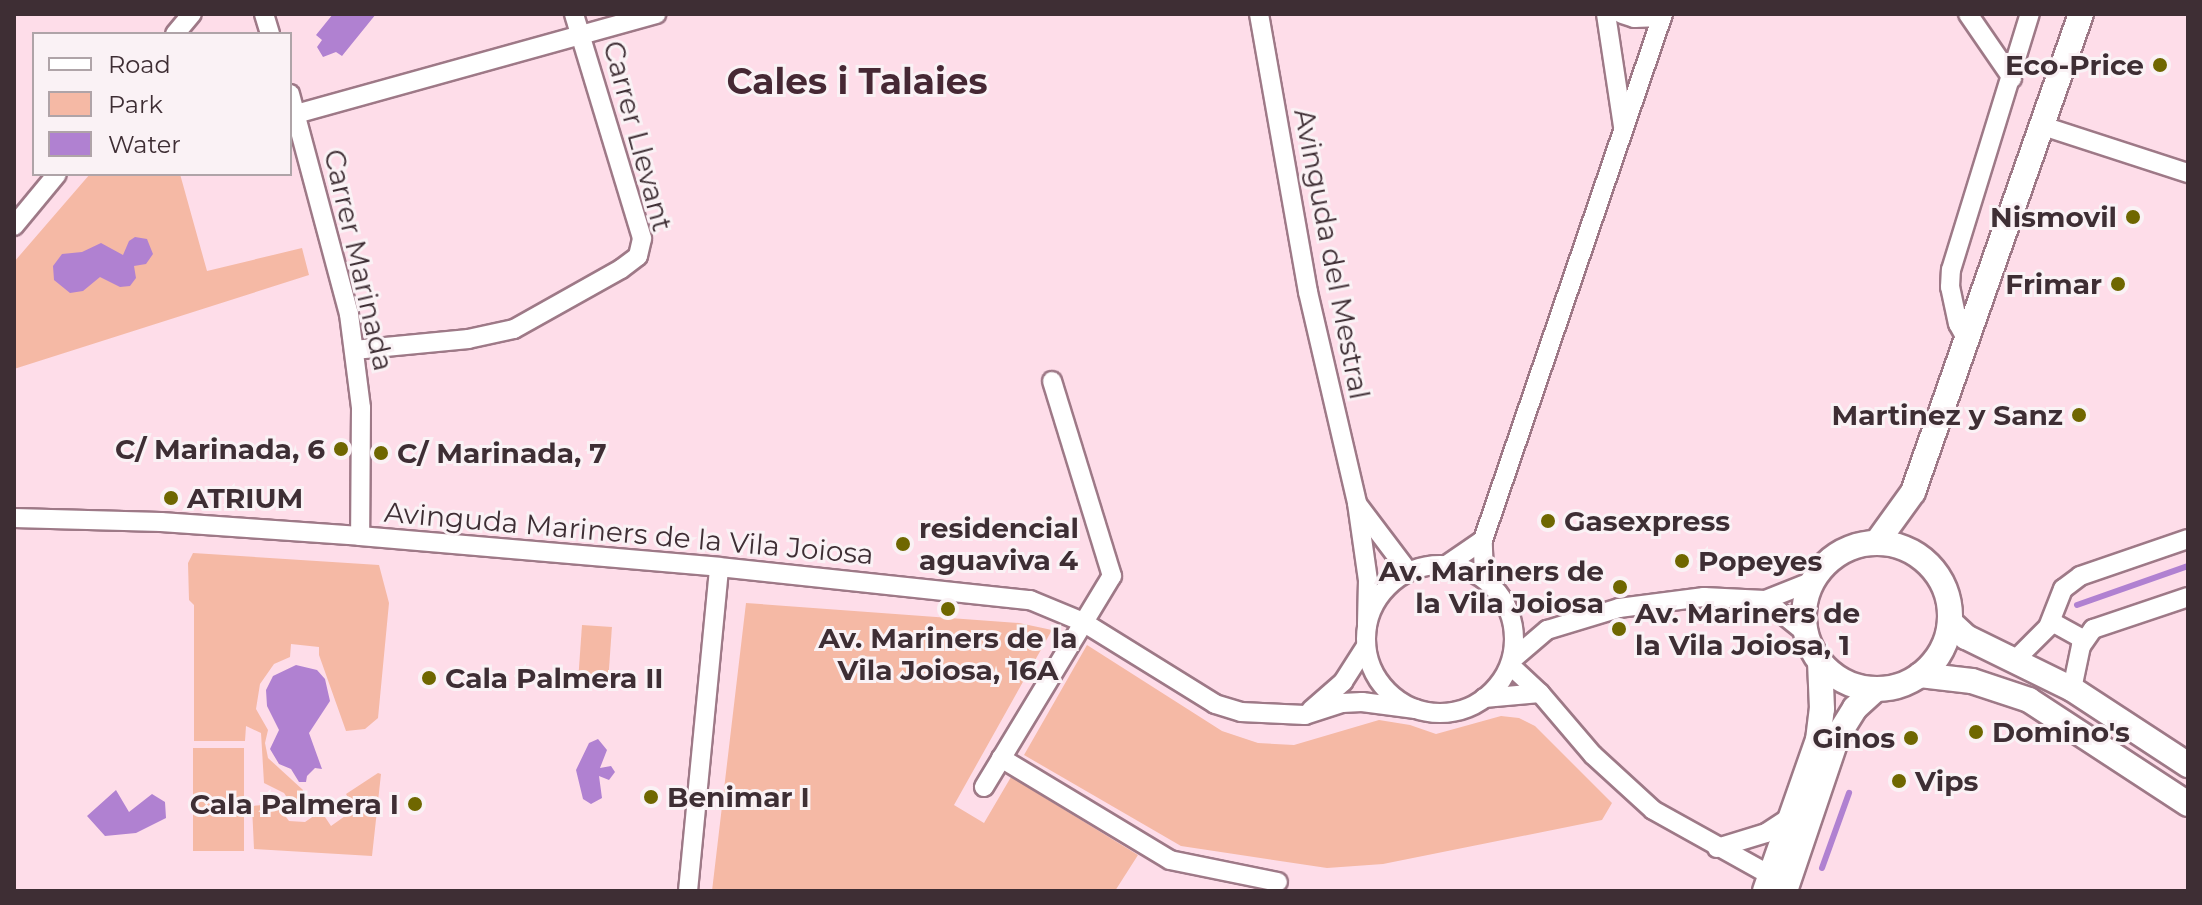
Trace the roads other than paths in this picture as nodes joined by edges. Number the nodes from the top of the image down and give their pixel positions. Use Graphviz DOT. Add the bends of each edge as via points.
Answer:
graph roads {
  1 [pos="192,14"];
  2 [pos="574,14"];
  3 [pos="656,14"];
  4 [pos="1259,14"];
  5 [pos="1606,14"];
  6 [pos="1622,14"];
  7 [pos="1968,14"];
  8 [pos="2030,14"];
  9 [pos="2068,14"];
  10 [pos="2081,14"];
  11 [pos="1662,15"];
  12 [pos="177,32"];
  13 [pos="580,35"];
  14 [pos="2012,78"];
  15 [pos="2050,96"];
  16 [pos="292,101"];
  17 [pos="296,114"];
  18 [pos="2040,125"];
  19 [pos="1623,130"];
  20 [pos="2188,173"];
  21 [pos="55,176"];
  22 [pos="14,226"];
  23 [pos="1967,340"];
  24 [pos="354,350"];
  25 [pos="1052,381"];
  26 [pos="1913,492"];
  27 [pos="1357,503"];
  28 [pos="14,518"];
  29 [pos="360,536"];
  30 [pos="2188,539"];
  31 [pos="1483,540"];
  32 [pos="1877,542"];
  33 [pos="1918,555"];
  34 [pos="1448,564"];
  35 [pos="719,567"];
  36 [pos="1408,571"];
  37 [pos="1484,578"];
  38 [pos="1813,581"];
  39 [pos="2188,597"];
  40 [pos="1765,600"];
  41 [pos="1083,622"];
  42 [pos="1512,622"];
  43 [pos="2052,622"];
  44 [pos="1951,623"];
  45 [pos="1367,625"];
  46 [pos="1547,630"];
  47 [pos="1806,633"];
  48 [pos="2084,640"];
  49 [pos="1366,646"];
  50 [pos="2015,660"];
  51 [pos="1512,662"];
  52 [pos="1820,662"];
  53 [pos="1920,675"];
  54 [pos="2072,689"];
  55 [pos="1875,690"];
  56 [pos="1540,693"];
  57 [pos="1484,698"];
  58 [pos="1416,709"];
  59 [pos="1305,715"];
  60 [pos="1001,758"];
  61 [pos="2188,765"];
  62 [pos="984,787"];
  63 [pos="2188,804"];
  64 [pos="1791,817"];
  65 [pos="1717,848"];
  66 [pos="1278,882"];
  67 [pos="1773,886"];
  68 [pos="688,891"];
  1 -- 12 [label="street"];
  2 -- 13 [label="street, Carrer Llevant"];
  3 -- 13 [label="street"];
  4 -- 27 [label="street, Avinguda del Mestral" via="1308,292"];
  5 -- 19 [label="street"];
  6 -- 11 [label="street"];
  7 -- 14 [label="street"];
  8 -- 14 [label="street"];
  9 -- 15 [label="main road"];
  10 -- 15 [label="main road"];
  11 -- 19 [label="street"];
  13 -- 17 [label="street"];
  13 -- 24 [label="street, Carrer Llevant" via="642,238 638,256 536,317 494,335"];
  14 -- 23 [label="street" via="1951,270 1958,324"];
  15 -- 18 [label="main road"];
  16 -- 17 [label="street, Carrer Marinada"];
  17 -- 24 [label="street, Carrer Marinada"];
  18 -- 20 [label="street"];
  18 -- 23 [label="main road"];
  19 -- 31 [label="street"];
  21 -- 22 [label="street"];
  23 -- 26 [label="main road"];
  24 -- 29 [label="street, Carrer Marinada" via="361,408"];
  25 -- 41 [label="street" via="1112,576"];
  26 -- 32 [label="main road"];
  26 -- 33 [label="main road" via="1910,522"];
  27 -- 36 [label="street, Avinguda del Mestral"];
  27 -- 45 [label="street, Avinguda del Mestral" via="1368,580"];
  28 -- 29 [label="street, Avinguda Mariners de la Vila Joiosa"];
  29 -- 35 [label="street, Avinguda Mariners de la Vila Joiosa"];
  30 -- 43 [label="street" via="2080,576 2063,589"];
  31 -- 34 [label="street"];
  31 -- 37 [label="street"];
  32 -- 33 [label="main road"];
  32 -- 38 [label="main road" via="1836,555"];
  33 -- 44 [label="main road" via="1945,586"];
  34 -- 36 [label="street"];
  34 -- 37 [label="street"];
  35 -- 41 [label="street, Avinguda Mariners de la Vila Joiosa" via="1030,600"];
  35 -- 68 [label="street"];
  36 -- 45 [label="street" via="1389,584"];
  37 -- 42 [label="street"];
  38 -- 40 [label="street"];
  38 -- 47 [label="main road" via="1805,602"];
  39 -- 48 [label="street" via="2093,629"];
  40 -- 46 [label="street" via="1704,597 1619,608"];
  40 -- 47 [label="street"];
  41 -- 59 [label="street, Avinguda Mariners de la Vila Joiosa" via="1215,704 1254,714"];
  41 -- 60 [label="street"];
  42 -- 46 [label="street"];
  42 -- 51 [label="street"];
  43 -- 48 [label="street"];
  43 -- 50 [label="street"];
  44 -- 50 [label="main road" via="1966,637"];
  44 -- 53 [label="main road" via="1941,653"];
  45 -- 49 [label="street"];
  46 -- 51 [label="street"];
  47 -- 52 [label="main road"];
  48 -- 54 [label="street"];
  49 -- 58 [label="street" via="1382,685"];
  49 -- 59 [label="street" via="1343,682"];
  50 -- 54 [label="main road"];
  51 -- 56 [label="street"];
  51 -- 57 [label="street"];
  52 -- 55 [label="main road" via="1849,684"];
  52 -- 64 [label="main road" via="1818,740"];
  53 -- 55 [label="main road" via="1897,687"];
  53 -- 63 [label="main road" via="1972,681 2029,700"];
  54 -- 61 [label="main road"];
  55 -- 67 [label="main road" via="1855,708 1837,737"];
  56 -- 57 [label="street"];
  56 -- 65 [label="street" via="1593,755 1653,810"];
  57 -- 58 [label="street" via="1457,711"];
  58 -- 59 [label="street, Avinguda Mariners de la Vila Joiosa" via="1342,703"];
  60 -- 62 [label="street"];
  60 -- 66 [label="street" via="1170,860"];
  64 -- 65 [label="street" via="1766,833"];
  64 -- 67 [label="main road"];
  65 -- 67 [label="street"];
}
